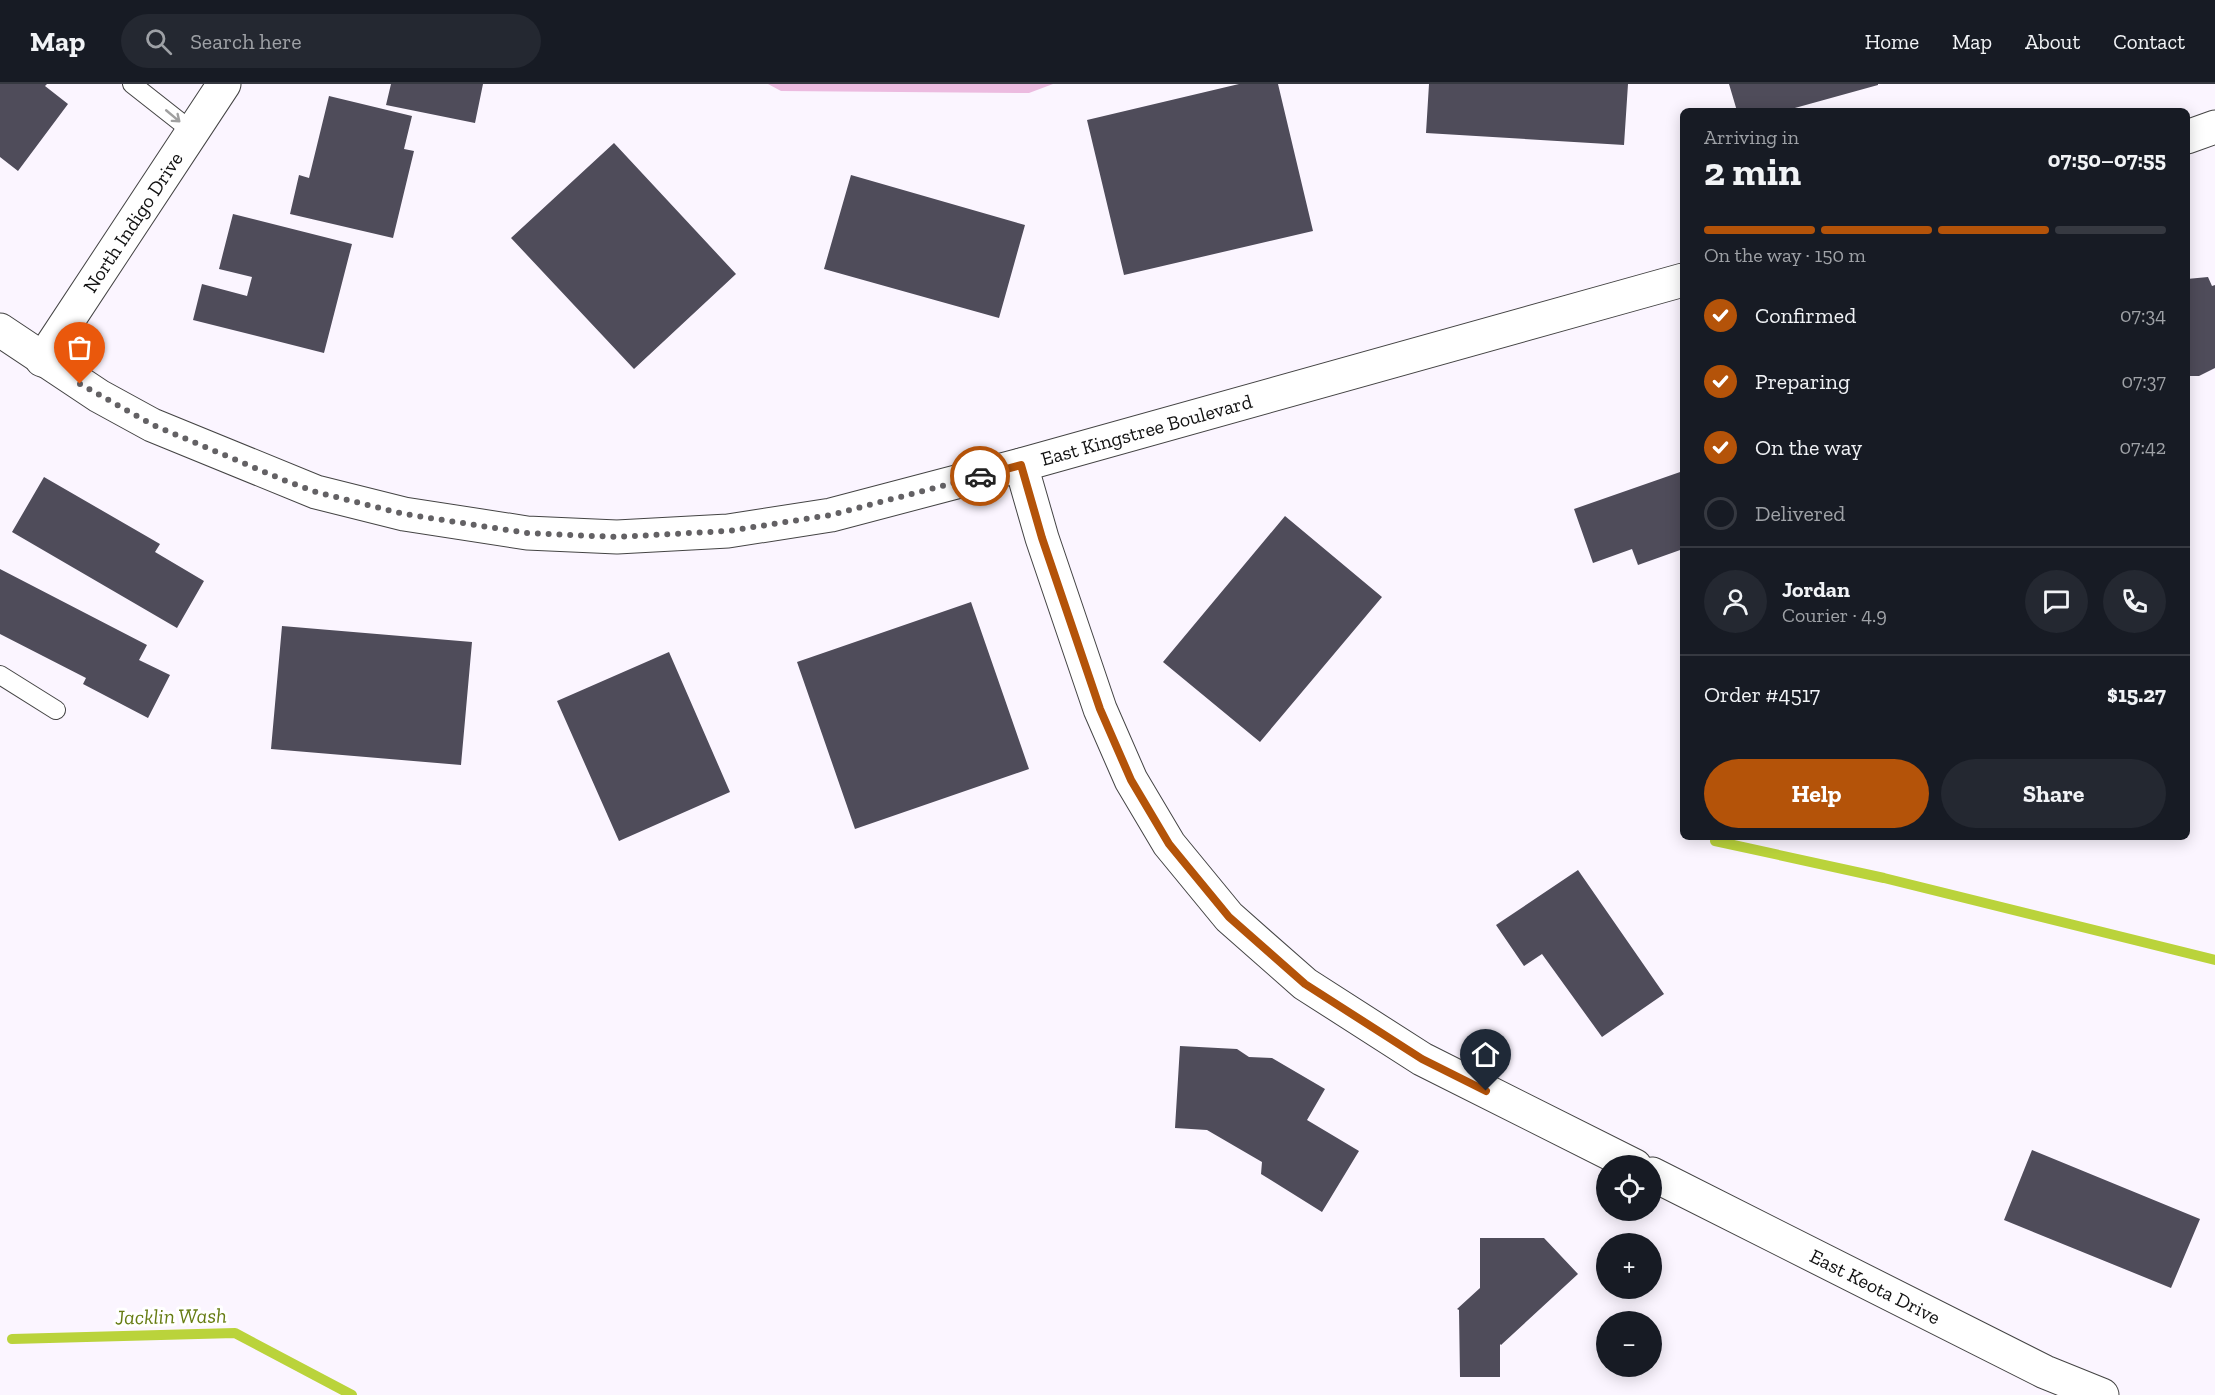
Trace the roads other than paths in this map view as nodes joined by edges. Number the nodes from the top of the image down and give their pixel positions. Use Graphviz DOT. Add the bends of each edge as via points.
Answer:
graph roads {
  1 [pos="132,84"];
  2 [pos="224,84"];
  3 [pos="2215,127"];
  4 [pos="193,132"];
  5 [pos="2190,136"];
  6 [pos="1680,281"];
  7 [pos="0,330"];
  8 [pos="42,360"];
  9 [pos="1021,465"];
  10 [pos="0,675"];
  11 [pos="56,710"];
  12 [pos="1613,1155"];
  13 [pos="1662,1179"];
  14 [pos="2102,1395"];
  1 -- 4 [label="lane, one-way"];
  2 -- 4 [label="street, North Indigo Drive"];
  3 -- 5 [label="street"];
  4 -- 8 [label="street, North Indigo Drive"];
  6 -- 9 [label="street, East Kingstree Boulevard"];
  7 -- 8 [label="street, East Kingstree Boulevard"];
  8 -- 9 [label="street, East Kingstree Boulevard" via="153,425 316,492 404,514 527,533 617,537 728,531 831,515"];
  9 -- 12 [label="street" via="1100,709 1131,780 1169,844 1229,917 1305,984 1422,1059"];
  10 -- 11 [label="lane"];
  13 -- 14 [label="street, East Keota Drive" via="2045,1372"];
}
